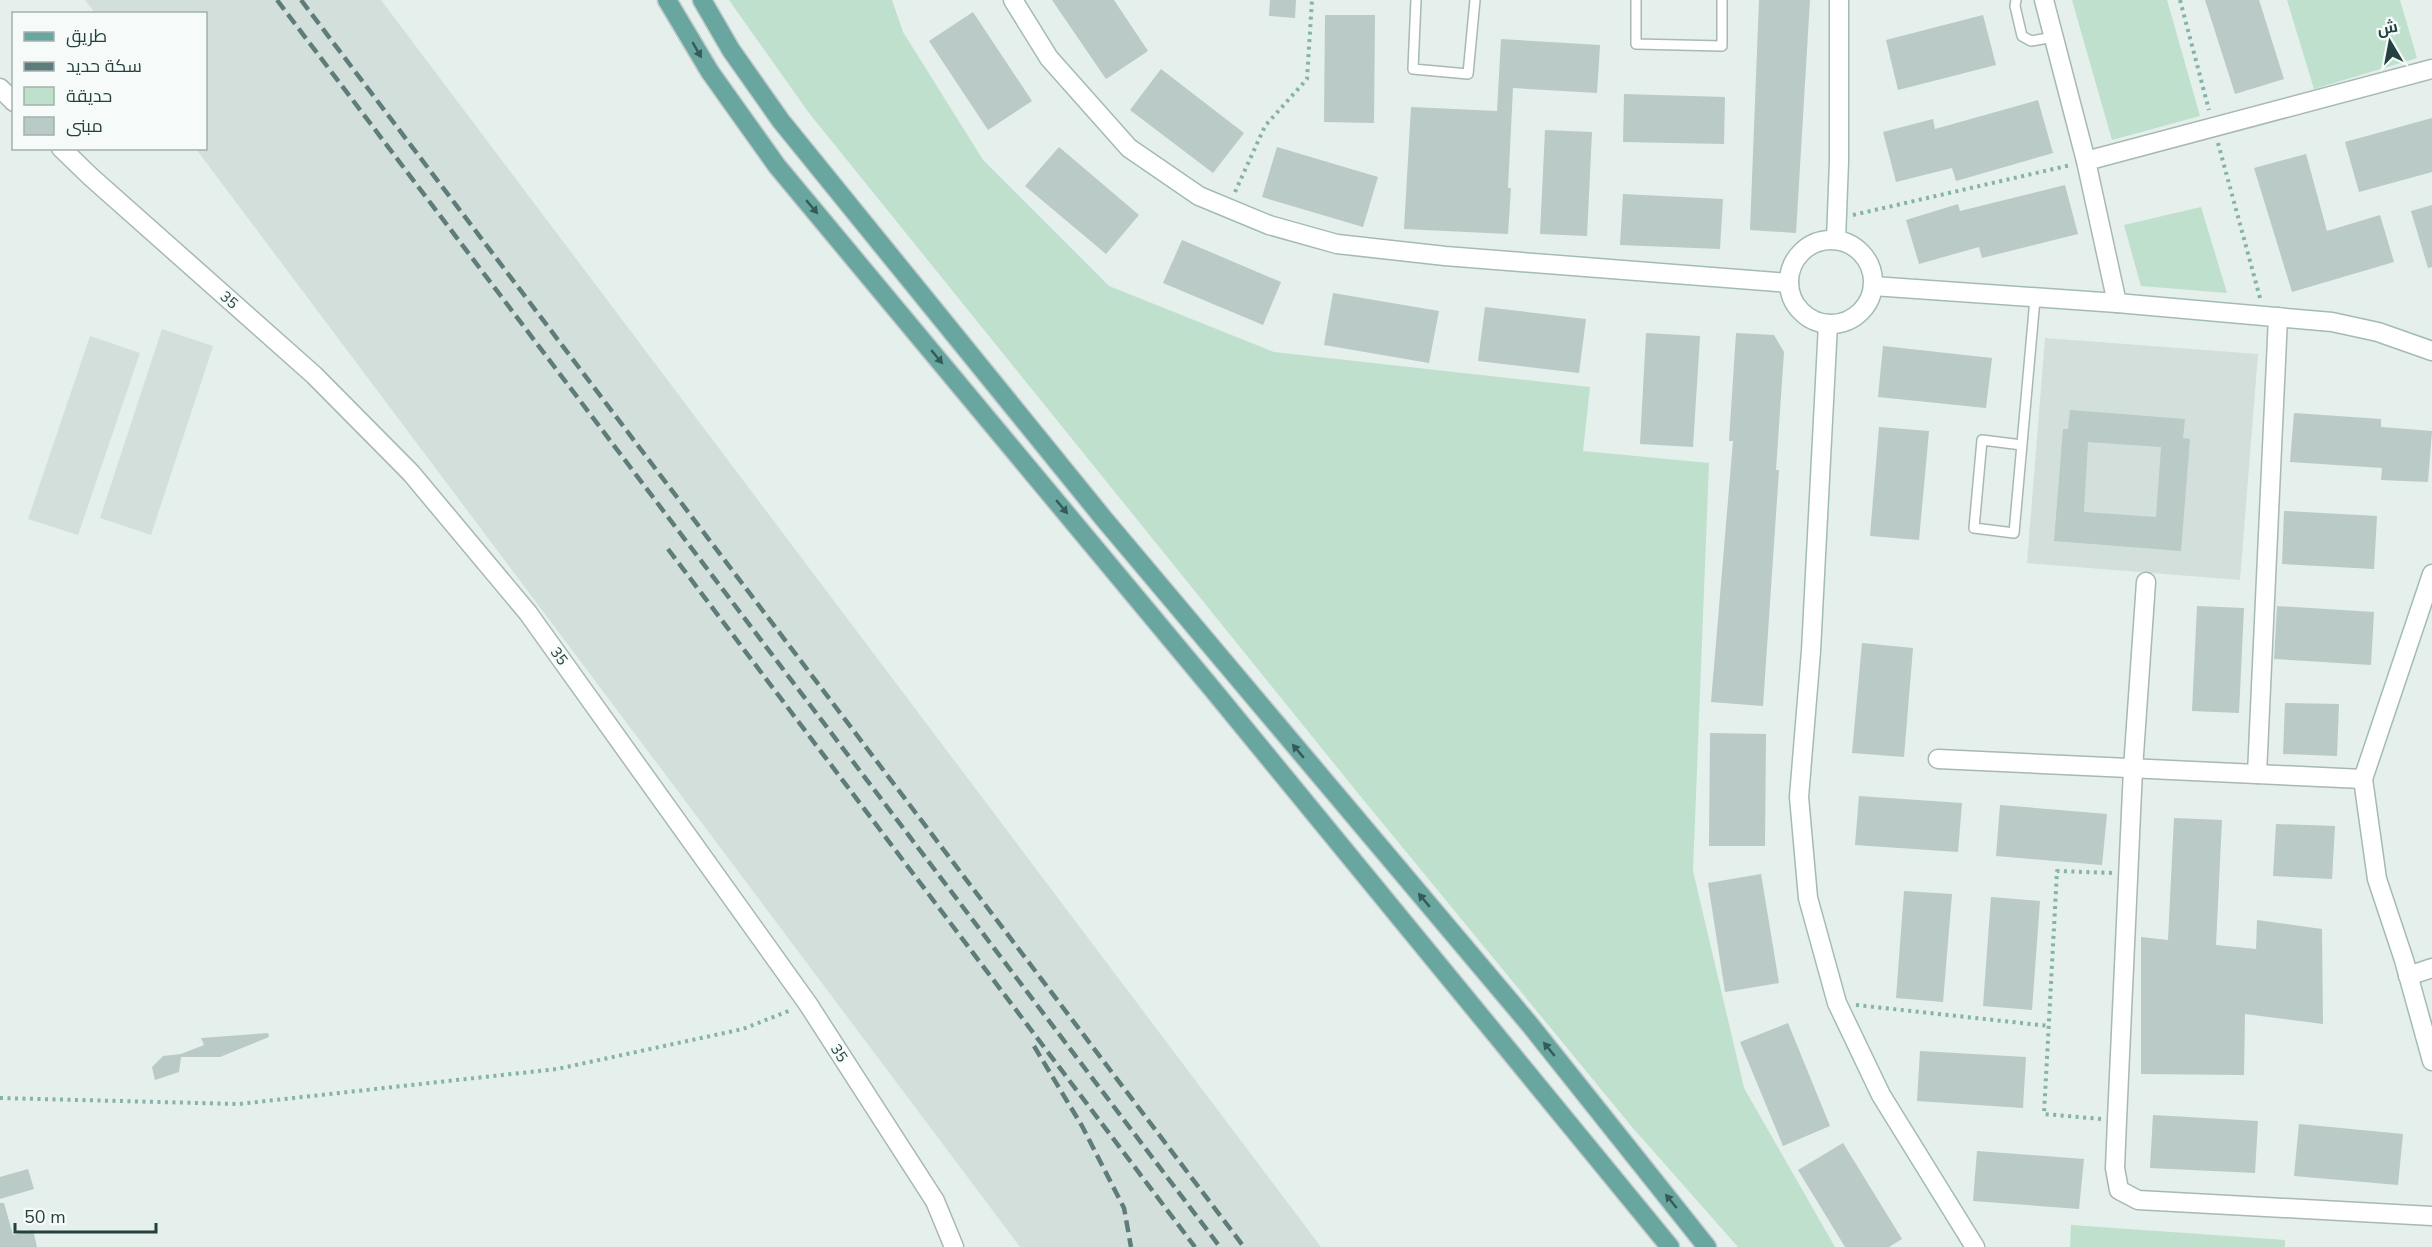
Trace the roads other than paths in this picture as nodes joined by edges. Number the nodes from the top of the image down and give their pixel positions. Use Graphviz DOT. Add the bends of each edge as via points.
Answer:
graph roads {
  1 [pos="667,0"];
  2 [pos="702,0"];
  3 [pos="1013,0"];
  4 [pos="1416,0"];
  5 [pos="1475,0"];
  6 [pos="1636,0"];
  7 [pos="1722,0"];
  8 [pos="1839,0"];
  9 [pos="2016,0"];
  10 [pos="2044,0"];
  11 [pos="2054,37"];
  12 [pos="2432,69"];
  13 [pos="0,88"];
  14 [pos="12,100"];
  15 [pos="63,150"];
  16 [pos="2086,161"];
  17 [pos="1836,240"];
  18 [pos="1789,283"];
  19 [pos="1873,286"];
  20 [pos="2035,299"];
  21 [pos="2117,303"];
  22 [pos="2271,317"];
  23 [pos="1828,324"];
  24 [pos="2432,351"];
  25 [pos="2022,445"];
  26 [pos="2432,576"];
  27 [pos="2146,582"];
  28 [pos="1938,759"];
  29 [pos="2133,769"];
  30 [pos="2257,774"];
  31 [pos="2363,779"];
  32 [pos="2432,968"];
  33 [pos="2408,976"];
  34 [pos="2432,1061"];
  35 [pos="2432,1216"];
  36 [pos="954,1247"];
  37 [pos="1670,1247"];
  38 [pos="1707,1247"];
  39 [pos="1975,1247"];
  1 -- 37 [label="main road, one-way" via="710,72 777,166"];
  38 -- 2 [label="main road, one-way" via="1531,1026 1104,519 781,122 730,50"];
  3 -- 18 [label="street" via="1049,58 1129,148 1199,195 1269,225 1337,244"];
  4 -- 5 [label="lane" via="1413,69 1468,74"];
  6 -- 7 [label="lane" via="1636,44 1722,46"];
  8 -- 17 [label="street"];
  9 -- 11 [label="lane" via="2022,36 2031,41"];
  10 -- 11 [label="street"];
  11 -- 16 [label="street"];
  12 -- 16 [label="street"];
  13 -- 14 [label="street"];
  15 -- 36 [label="street, 35" via="314,375 411,473 528,613 808,1004 934,1201"];
  16 -- 21 [label="street"];
  17 -- 18 [label="street" via="1808,246 1791,269"];
  17 -- 19 [label="street" via="1864,256"];
  18 -- 23 [label="street" via="1794,301 1805,315"];
  19 -- 20 [label="street"];
  19 -- 23 [label="street" via="1863,310 1841,323"];
  20 -- 21 [label="street"];
  20 -- 25 [label="lane"];
  21 -- 22 [label="street"];
  22 -- 24 [label="street" via="2332,322 2378,332"];
  22 -- 30 [label="street"];
  23 -- 39 [label="street" via="1812,640 1799,797 1808,898 1837,1004 1881,1095"];
  25 -- 25 [label="lane" via="2014,532 1974,528 1982,441"];
  26 -- 31 [label="street"];
  27 -- 29 [label="street"];
  28 -- 29 [label="street"];
  29 -- 30 [label="street"];
  29 -- 35 [label="street" via="2115,1168 2119,1190 2138,1200"];
  30 -- 31 [label="street"];
  31 -- 33 [label="street" via="2377,879"];
  32 -- 33 [label="street"];
  33 -- 34 [label="street"];
}
